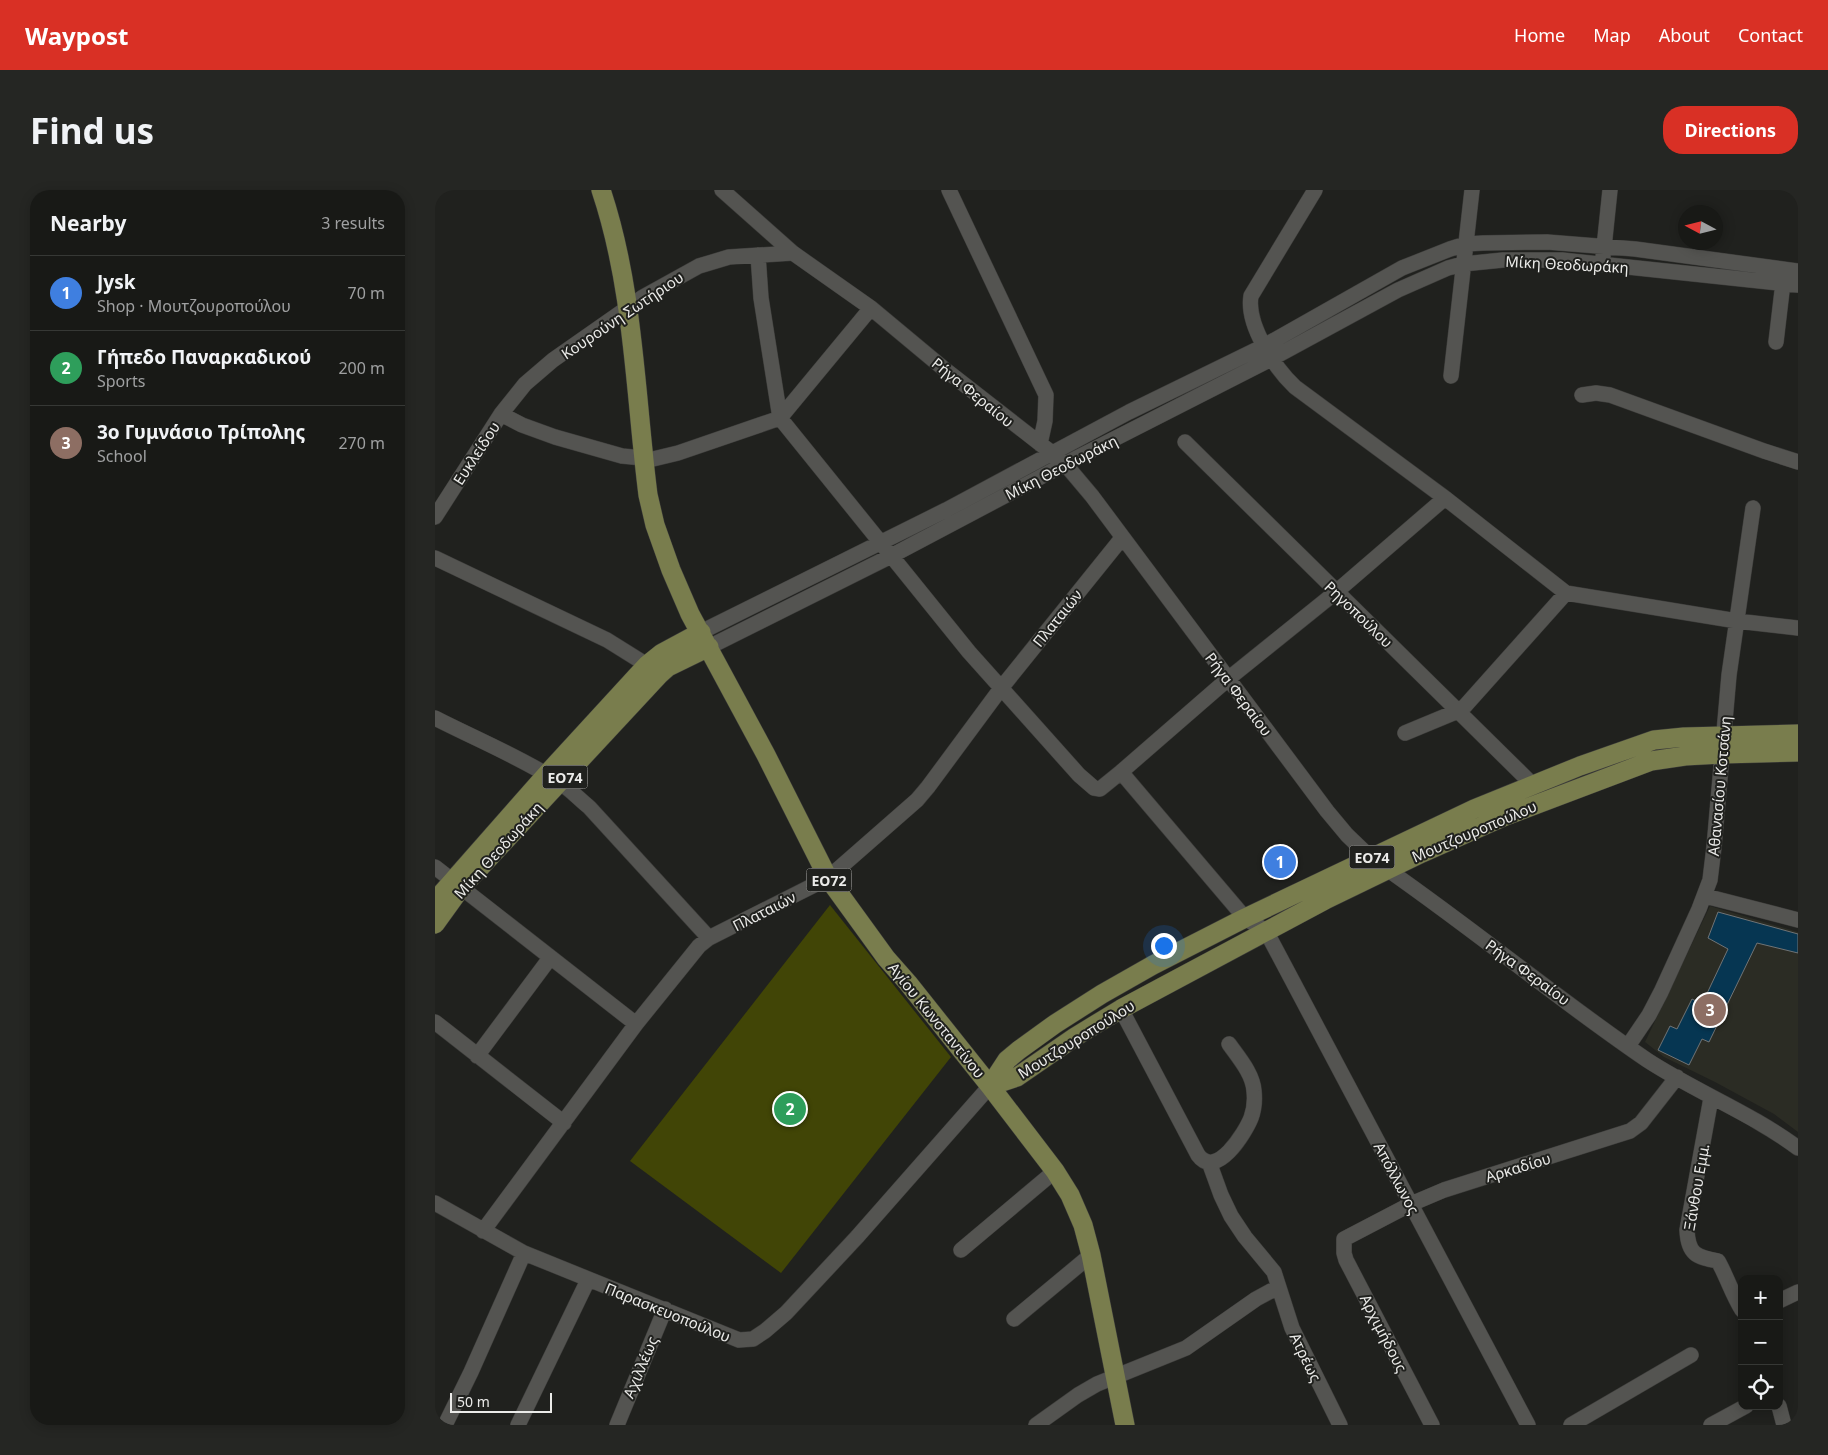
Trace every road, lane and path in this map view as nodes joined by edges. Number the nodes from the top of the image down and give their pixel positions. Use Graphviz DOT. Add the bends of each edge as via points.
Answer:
graph roads {
  1 [pos="601,190"];
  2 [pos="722,190"];
  3 [pos="949,190"];
  4 [pos="1315,190"];
  5 [pos="1472,190"];
  6 [pos="1610,190"];
  7 [pos="1466,244"];
  8 [pos="1605,246"];
  9 [pos="793,253"];
  10 [pos="758,255"];
  11 [pos="1603,263"];
  12 [pos="1463,264"];
  13 [pos="1788,274"];
  14 [pos="1798,284"];
  15 [pos="628,308"];
  16 [pos="871,308"];
  17 [pos="1776,342"];
  18 [pos="1268,353"];
  19 [pos="1451,376"];
  20 [pos="1583,396"];
  21 [pos="501,414"];
  22 [pos="780,418"];
  23 [pos="1185,442"];
  24 [pos="1046,449"];
  25 [pos="643,459"];
  26 [pos="1798,462"];
  27 [pos="1065,464"];
  28 [pos="1445,498"];
  29 [pos="1753,508"];
  30 [pos="435,517"];
  31 [pos="1122,538"];
  32 [pos="881,543"];
  33 [pos="891,556"];
  34 [pos="435,558"];
  35 [pos="1336,592"];
  36 [pos="1567,593"];
  37 [pos="1737,621"];
  38 [pos="1798,628"];
  39 [pos="705,639"];
  40 [pos="647,665"];
  41 [pos="1228,678"];
  42 [pos="1001,687"];
  43 [pos="1459,711"];
  44 [pos="435,718"];
  45 [pos="1405,733"];
  46 [pos="1798,734"];
  47 [pos="1723,745"];
  48 [pos="1798,752"];
  49 [pos="1121,772"];
  50 [pos="553,779"];
  51 [pos="1533,786"];
  52 [pos="1371,858"];
  53 [pos="435,867"];
  54 [pos="1388,869"];
  55 [pos="828,878"];
  56 [pos="457,884"];
  57 [pos="1705,896"];
  58 [pos="435,901"];
  59 [pos="1245,918"];
  60 [pos="1798,920"];
  61 [pos="435,924"];
  62 [pos="1266,931"];
  63 [pos="709,938"];
  64 [pos="551,958"];
  65 [pos="1121,1009"];
  66 [pos="435,1022"];
  67 [pos="636,1024"];
  68 [pos="1229,1044"];
  69 [pos="1628,1046"];
  70 [pos="477,1056"];
  71 [pos="1677,1077"];
  72 [pos="991,1086"];
  73 [pos="1711,1098"];
  74 [pos="563,1123"];
  75 [pos="1798,1148"];
  76 [pos="1209,1162"];
  77 [pos="1055,1171"];
  78 [pos="435,1203"];
  79 [pos="1411,1204"];
  80 [pos="483,1231"];
  81 [pos="1344,1240"];
  82 [pos="961,1250"];
  83 [pos="524,1253"];
  84 [pos="1091,1255"];
  85 [pos="588,1280"];
  86 [pos="1278,1286"];
  87 [pos="1798,1292"];
  88 [pos="1783,1298"];
  89 [pos="1738,1303"];
  90 [pos="665,1309"];
  91 [pos="1014,1319"];
  92 [pos="1691,1355"];
  93 [pos="1115,1377"];
  94 [pos="1739,1410"];
  95 [pos="1780,1410"];
  96 [pos="445,1425"];
  97 [pos="518,1425"];
  98 [pos="617,1425"];
  99 [pos="1036,1425"];
  100 [pos="1125,1425"];
  101 [pos="1340,1425"];
  102 [pos="1432,1425"];
  103 [pos="1528,1425"];
  104 [pos="1571,1425"];
  105 [pos="1711,1425"];
  106 [pos="1784,1425"];
  1 -- 15 [label="main road, ΕΟ72"];
  2 -- 9 [label="street, Ρήγα Φεραίου"];
  3 -- 24 [label="street" via="1046,395"];
  4 -- 18 [label="street" via="1251,296 1251,312"];
  5 -- 7 [label="street"];
  6 -- 8 [label="street"];
  7 -- 8 [label="street, Μίκη Θεοδωράκη" via="1529,242"];
  7 -- 12 [label="street"];
  7 -- 18 [label="street, Μίκη Θεοδωράκη" via="1402,268"];
  8 -- 11 [label="street"];
  8 -- 13 [label="street, Μίκη Θεοδωράκη"];
  9 -- 10 [label="street, Κουρούνη Σωτήριου"];
  9 -- 16 [label="street, Ρήγα Φεραίου"];
  10 -- 15 [label="street, Κουρούνη Σωτήριου" via="729,256 699,266"];
  10 -- 22 [label="street" via="761,298"];
  11 -- 12 [label="street, Μίκη Θεοδωράκη" via="1535,259"];
  11 -- 13 [label="street, Μίκη Θεοδωράκη"];
  12 -- 18 [label="street, Μίκη Θεοδωράκη" via="1398,290"];
  12 -- 19 [label="street"];
  13 -- 14 [label="street, Μίκη Θεοδωράκη"];
  13 -- 17 [label="street"];
  15 -- 21 [label="street, Κουρούνη Σωτήριου" via="537,374"];
  15 -- 25 [label="main road, ΕΟ72"];
  16 -- 22 [label="street"];
  16 -- 24 [label="street, Ρήγα Φεραίου"];
  18 -- 24 [label="street, Μίκη Θεοδωράκη"];
  18 -- 27 [label="street, Μίκη Θεοδωράκη"];
  18 -- 28 [label="street" via="1285,378 1301,392"];
  20 -- 26 [label="street" via="1596,393 1610,395"];
  21 -- 25 [label="street" via="555,437"];
  21 -- 30 [label="street, Ευκλείδου"];
  22 -- 25 [label="street" via="678,453"];
  22 -- 32 [label="street"];
  23 -- 35 [label="street, Ρηγοπούλου"];
  24 -- 27 [label="street, Ρήγα Φεραίου"];
  24 -- 32 [label="street, Μίκη Θεοδωράκη"];
  25 -- 39 [label="main road, ΕΟ72" via="655,525 671,570"];
  27 -- 31 [label="street, Ρήγα Φεραίου"];
  27 -- 33 [label="street, Μίκη Θεοδωράκη"];
  28 -- 35 [label="street"];
  28 -- 36 [label="street"];
  29 -- 37 [label="street, Αθανασίου Κοτσάνη"];
  31 -- 41 [label="street, Ρήγα Φεραίου"];
  31 -- 42 [label="street, Πλαταιών"];
  32 -- 33 [label="street"];
  32 -- 39 [label="street, Μίκη Θεοδωράκη"];
  33 -- 39 [label="street, Μίκη Θεοδωράκη"];
  33 -- 42 [label="street"];
  34 -- 40 [label="street" via="607,640"];
  35 -- 41 [label="street"];
  35 -- 43 [label="street, Ρηγοπούλου"];
  36 -- 37 [label="street"];
  36 -- 43 [label="street"];
  37 -- 38 [label="street"];
  37 -- 47 [label="street, Αθανασίου Κοτσάνη"];
  39 -- 40 [label="main road, Μίκη Θεοδωράκη / ΕΟ74" via="668,649"];
  39 -- 50 [label="main road, Μίκη Θεοδωράκη / ΕΟ74" via="659,675"];
  39 -- 55 [label="main road, Αγίου Κωνσταντίνου / ΕΟ72"];
  40 -- 50 [label="main road, Μίκη Θεοδωράκη / ΕΟ74"];
  41 -- 49 [label="street"];
  41 -- 52 [label="street, Ρήγα Φεραίου" via="1336,822"];
  42 -- 49 [label="street" via="1094,788 1100,788"];
  42 -- 55 [label="street, Πλαταιών" via="917,800"];
  43 -- 45 [label="street"];
  43 -- 51 [label="street, Ρηγοπούλου"];
  44 -- 50 [label="street"];
  46 -- 47 [label="main road, Μουτζουροπούλου / ΕΟ74"];
  47 -- 48 [label="main road, Μουτζουροπούλου / ΕΟ74"];
  47 -- 51 [label="main road, Μουτζουροπούλου / ΕΟ74" via="1654,740"];
  47 -- 54 [label="main road, Μουτζουροπούλου / ΕΟ74" via="1637,766 1503,817"];
  47 -- 57 [label="street, Αθανασίου Κοτσάνη" via="1713,861"];
  49 -- 59 [label="street"];
  50 -- 56 [label="main road, Μίκη Θεοδωράκη / ΕΟ74"];
  50 -- 63 [label="street" via="589,807"];
  51 -- 52 [label="main road, Μουτζουροπούλου / ΕΟ74" via="1474,809"];
  52 -- 54 [label="street, Ρήγα Φεραίου"];
  52 -- 59 [label="main road, Μουτζουροπούλου / ΕΟ74"];
  53 -- 56 [label="street"];
  54 -- 62 [label="main road, Μουτζουροπούλου / ΕΟ74"];
  54 -- 69 [label="street, Ρήγα Φεραίου"];
  55 -- 63 [label="street, Πλαταιών"];
  55 -- 72 [label="main road, Αγίου Κωνσταντίνου / ΕΟ72" via="886,958"];
  56 -- 58 [label="main road, Μίκη Θεοδωράκη / ΕΟ74"];
  56 -- 61 [label="main road, Μίκη Θεοδωράκη / ΕΟ74"];
  56 -- 64 [label="street"];
  57 -- 60 [label="street"];
  57 -- 69 [label="street, Αθανασίου Κοτσάνη" via="1661,992"];
  59 -- 62 [label="street"];
  59 -- 72 [label="main road, Μουτζουροπούλου / ΕΟ74" via="1125,981 1055,1024 1007,1060"];
  62 -- 65 [label="main road, Μουτζουροπούλου / ΕΟ74"];
  62 -- 79 [label="street, Απόλλωνος"];
  63 -- 67 [label="street, Πλαταιών"];
  64 -- 67 [label="street"];
  64 -- 70 [label="street"];
  65 -- 72 [label="main road, Μουτζουροπούλου / ΕΟ74" via="1017,1077"];
  65 -- 76 [label="street" via="1198,1155"];
  66 -- 70 [label="street"];
  67 -- 74 [label="street, Πλαταιών"];
  68 -- 76 [label="street" via="1250,1077 1255,1103 1235,1147 1220,1159"];
  69 -- 71 [label="street, Ρήγα Φεραίου"];
  70 -- 74 [label="street"];
  71 -- 73 [label="street, Ρήγα Φεραίου"];
  71 -- 79 [label="street, Αρκαδίου" via="1641,1123 1630,1131 1444,1190"];
  72 -- 77 [label="main road, Αγίου Κωνσταντίνου"];
  72 -- 90 [label="street, Παρασκευοπούλου" via="857,1237 765,1331 753,1339 739,1340"];
  73 -- 75 [label="street, Ρήγα Φεραίου" via="1750,1117"];
  73 -- 89 [label="street, Ξάνθου Εμμ." via="1687,1242 1694,1254 1718,1262"];
  74 -- 80 [label="street, Πλαταιών"];
  76 -- 86 [label="street, Ατρέως" via="1231,1216 1274,1272"];
  77 -- 82 [label="street"];
  77 -- 84 [label="main road, Αγίου Κωνσταντίνου" via="1077,1211"];
  78 -- 80 [label="street, Παρασκευοπούλου"];
  79 -- 81 [label="street, Αρκαδίου"];
  79 -- 103 [label="street, Απόλλωνος"];
  80 -- 83 [label="street, Παρασκευοπούλου"];
  81 -- 102 [label="street, Αρχιμήδους" via="1346,1260"];
  83 -- 85 [label="street, Παρασκευοπούλου"];
  83 -- 96 [label="street"];
  84 -- 91 [label="street"];
  84 -- 93 [label="main road, Αγίου Κωνσταντίνου"];
  85 -- 90 [label="street, Παρασκευοπούλου"];
  85 -- 97 [label="street"];
  86 -- 93 [label="street" via="1186,1348"];
  86 -- 101 [label="street, Ατρέως" via="1292,1328"];
  87 -- 88 [label="street"];
  90 -- 98 [label="street, Αχιλλέως"];
  92 -- 104 [label="street"];
  93 -- 99 [label="street" via="1089,1388"];
  93 -- 100 [label="main road, Αγίου Κωνσταντίνου"];
  94 -- 105 [label="street"];
  95 -- 106 [label="street"];
}
